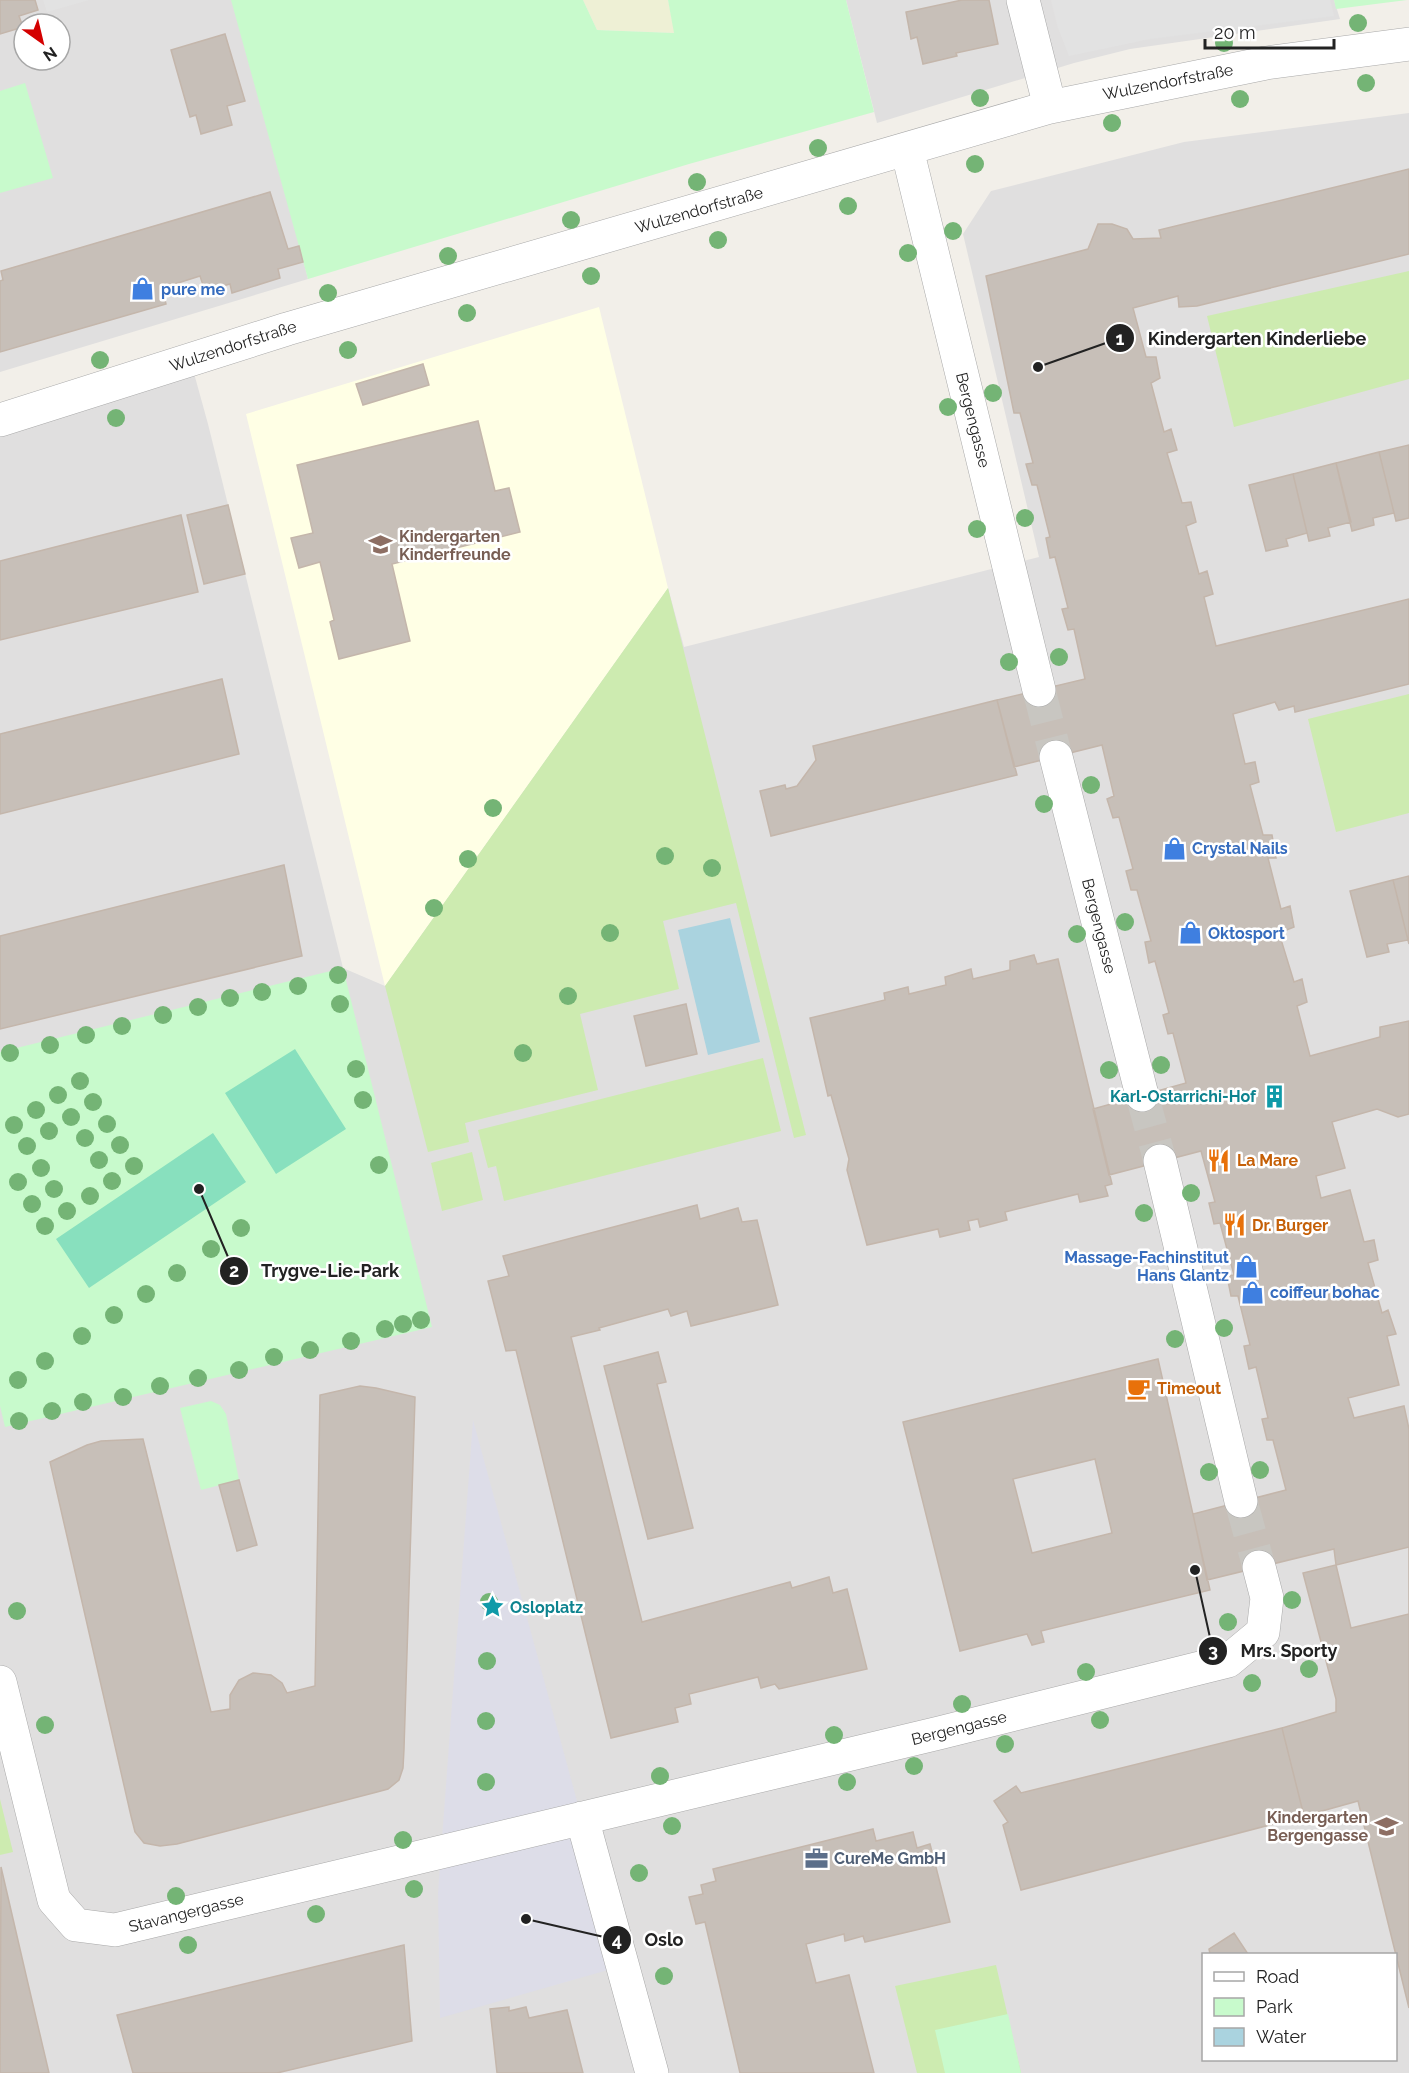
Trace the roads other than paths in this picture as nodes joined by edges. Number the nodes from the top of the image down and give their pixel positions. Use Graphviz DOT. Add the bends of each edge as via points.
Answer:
graph roads {
  1 [pos="1023,0"];
  2 [pos="1409,44"];
  3 [pos="1050,107"];
  4 [pos="907,150"];
  5 [pos="0,420"];
  6 [pos="1039,690"];
  7 [pos="1056,757"];
  8 [pos="1142,1095"];
  9 [pos="1160,1161"];
  10 [pos="1241,1501"];
  11 [pos="1259,1567"];
  12 [pos="0,1682"];
  13 [pos="582,1818"];
  14 [pos="652,2073"];
  1 -- 3 [label="street"];
  2 -- 3 [label="street, Wulzendorfstraße" via="1266,63"];
  3 -- 4 [label="street, Wulzendorfstraße"];
  4 -- 5 [label="street, Wulzendorfstraße" via="287,329"];
  4 -- 6 [label="street, Bergengasse"];
  7 -- 8 [label="street, Bergengasse"];
  9 -- 10 [label="street"];
  11 -- 13 [label="street, Bergengasse" via="1267,1598 1263,1632 1228,1661"];
  12 -- 13 [label="street, Stavangergasse" via="54,1900 76,1925 115,1930"];
  13 -- 14 [label="street"];
}
